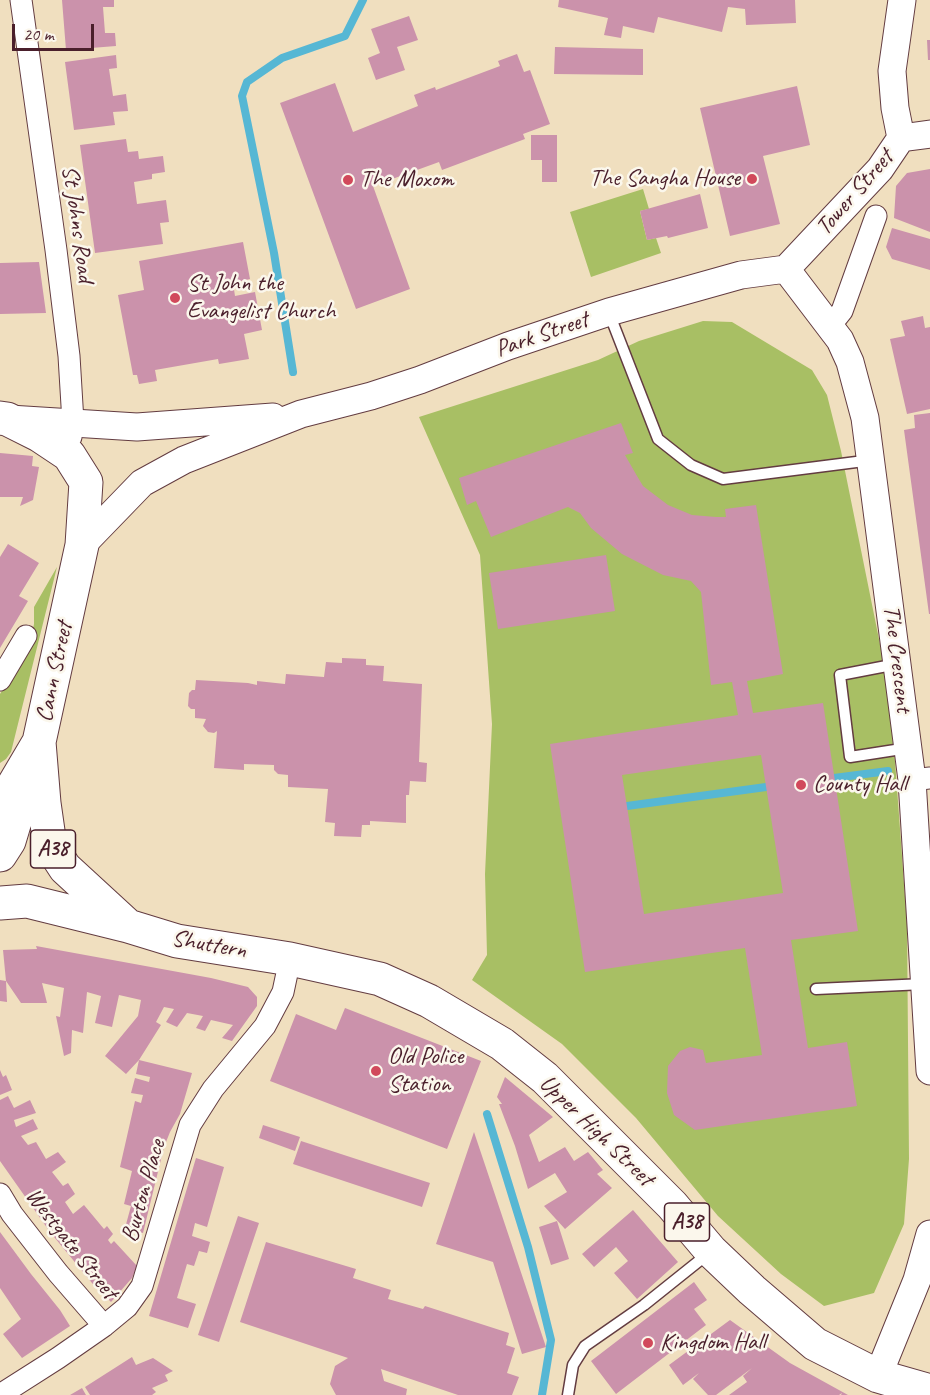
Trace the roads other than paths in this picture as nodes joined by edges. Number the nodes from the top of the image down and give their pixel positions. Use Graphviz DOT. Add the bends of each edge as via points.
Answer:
graph roads {
  1 [pos="21,0"];
  2 [pos="902,0"];
  3 [pos="930,134"];
  4 [pos="901,138"];
  5 [pos="876,216"];
  6 [pos="786,269"];
  7 [pos="609,312"];
  8 [pos="830,326"];
  9 [pos="301,414"];
  10 [pos="4,418"];
  11 [pos="73,422"];
  12 [pos="69,455"];
  13 [pos="872,460"];
  14 [pos="82,545"];
  15 [pos="26,636"];
  16 [pos="898,664"];
  17 [pos="0,680"];
  18 [pos="39,742"];
  19 [pos="908,748"];
  20 [pos="921,779"];
  21 [pos="3,795"];
  22 [pos="0,855"];
  23 [pos="0,903"];
  24 [pos="128,926"];
  25 [pos="290,959"];
  26 [pos="924,984"];
  27 [pos="816,989"];
  28 [pos="930,1071"];
  29 [pos="0,1194"];
  30 [pos="930,1234"];
  31 [pos="711,1251"];
  32 [pos="104,1326"];
  33 [pos="878,1376"];
  34 [pos="930,1391"];
  35 [pos="0,1395"];
  36 [pos="568,1395"];
  1 -- 11 [label="street, St Johns Road" via="56,249"];
  2 -- 4 [label="street, Tower Street" via="892,70 894,108"];
  3 -- 4 [label="street"];
  4 -- 6 [label="street, Tower Street" via="880,169"];
  5 -- 8 [label="street" via="842,311"];
  6 -- 7 [label="street, Park Street" via="741,275"];
  6 -- 8 [label="street, The Crescent"];
  7 -- 9 [label="street, Park Street" via="420,380"];
  7 -- 13 [label="lane" via="658,439 692,465 723,479"];
  8 -- 13 [label="street, The Crescent" via="850,362 866,418"];
  9 -- 11 [label="street, Park Street" via="137,427"];
  9 -- 14 [label="street, Park Street" via="184,460 142,483"];
  10 -- 11 [label="street, Park Street"];
  10 -- 12 [label="main road, A38"];
  11 -- 12 [label="street, St Johns Road"];
  12 -- 14 [label="main road, A38" via="86,482"];
  13 -- 16 [label="street, The Crescent"];
  14 -- 18 [label="main road, Cann Street / A38"];
  15 -- 17 [label="street, Cann Street"];
  16 -- 19 [label="street, The Crescent"];
  16 -- 19 [label="lane" via="840,675 850,757"];
  18 -- 21 [label="main road, Cann Street / A38"];
  18 -- 22 [label="main road, A38" via="9,842"];
  18 -- 24 [label="main road, A38" via="50,845 65,868"];
  19 -- 20 [label="street, The Crescent"];
  20 -- 26 [label="street, The Crescent"];
  23 -- 24 [label="main road, A38" via="27,901"];
  24 -- 25 [label="main road, Shuttern / A38" via="177,941"];
  25 -- 31 [label="main road, Upper High Street / A38" via="380,979 429,1001 502,1044 545,1078 672,1205"];
  25 -- 32 [label="street, Burton Place" via="283,992 265,1026 213,1089 190,1125 142,1286 127,1307"];
  26 -- 27 [label="lane"];
  26 -- 28 [label="street, The Crescent"];
  29 -- 32 [label="street, Westgate Street" via="51,1264"];
  30 -- 33 [label="street" via="917,1280"];
  31 -- 33 [label="main road, Upper High Street / A38" via="815,1344"];
  31 -- 36 [label="lane" via="585,1346 573,1365"];
  32 -- 35 [label="street, Burton Place"];
  33 -- 34 [label="main road, Upper High Street / A38"];
}
